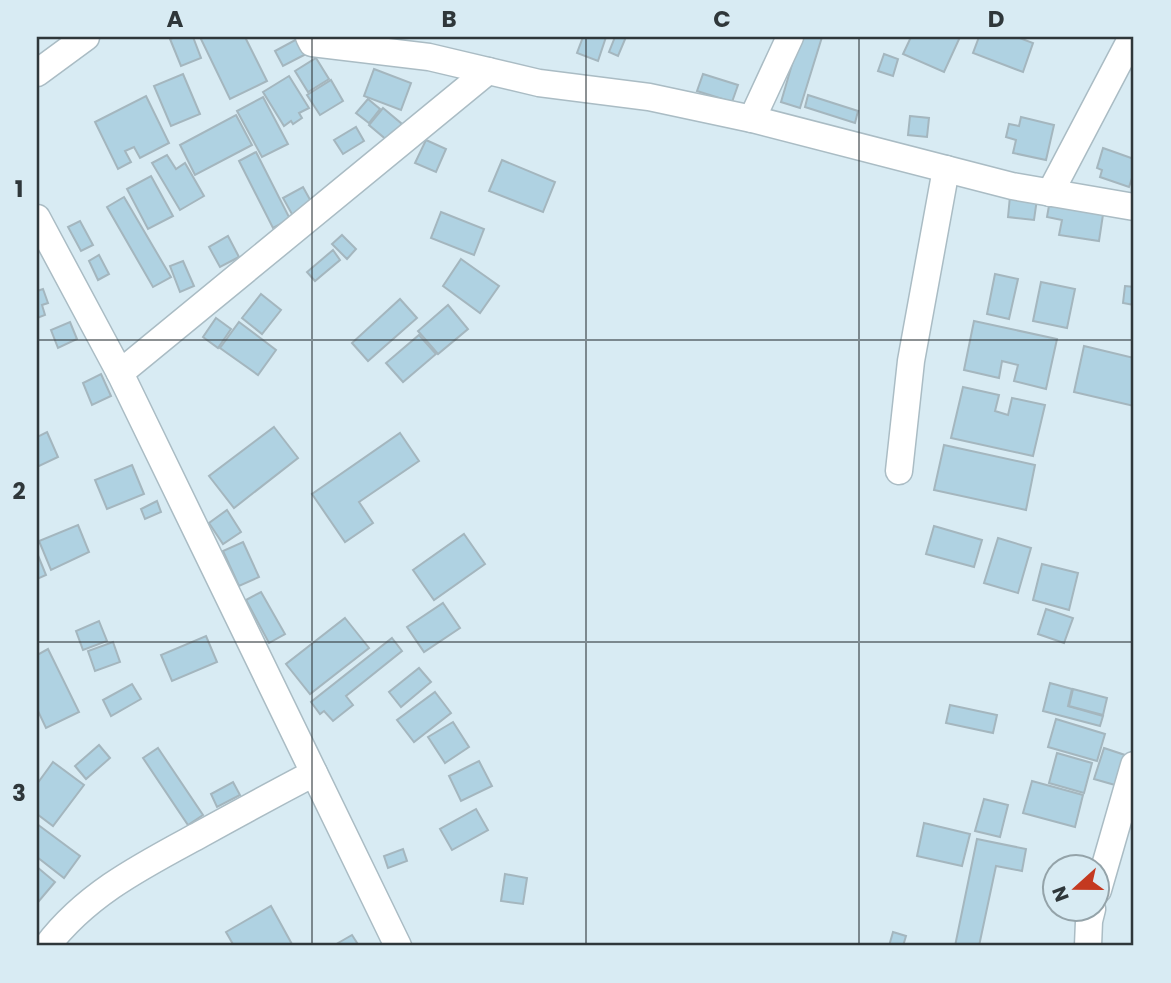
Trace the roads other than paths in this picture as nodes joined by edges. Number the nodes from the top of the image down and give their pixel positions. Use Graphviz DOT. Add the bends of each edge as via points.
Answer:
graph roads {
  1 [pos="86,37"];
  2 [pos="309,37"];
  3 [pos="790,37"];
  4 [pos="1132,37"];
  5 [pos="433,47"];
  6 [pos="488,71"];
  7 [pos="37,73"];
  8 [pos="752,119"];
  9 [pos="946,169"];
  10 [pos="1050,193"];
  11 [pos="1134,207"];
  12 [pos="37,218"];
  13 [pos="120,373"];
  14 [pos="899,471"];
  15 [pos="1134,765"];
  16 [pos="314,773"];
  17 [pos="1108,853"];
  18 [pos="1089,923"];
  19 [pos="47,946"];
  20 [pos="398,946"];
  21 [pos="1088,946"];
  1 -- 7 [label="street"];
  2 -- 5 [label="street" via="312,43"];
  3 -- 8 [label="street"];
  4 -- 10 [label="street"];
  5 -- 6 [label="street"];
  6 -- 8 [label="street"];
  6 -- 13 [label="street"];
  8 -- 9 [label="street"];
  9 -- 10 [label="street"];
  9 -- 14 [label="street" via="911,361"];
  10 -- 11 [label="street"];
  12 -- 13 [label="street"];
  13 -- 16 [label="street"];
  15 -- 17 [label="street"];
  16 -- 19 [label="street" via="92,898"];
  16 -- 20 [label="street"];
  18 -- 21 [label="street"];
}
